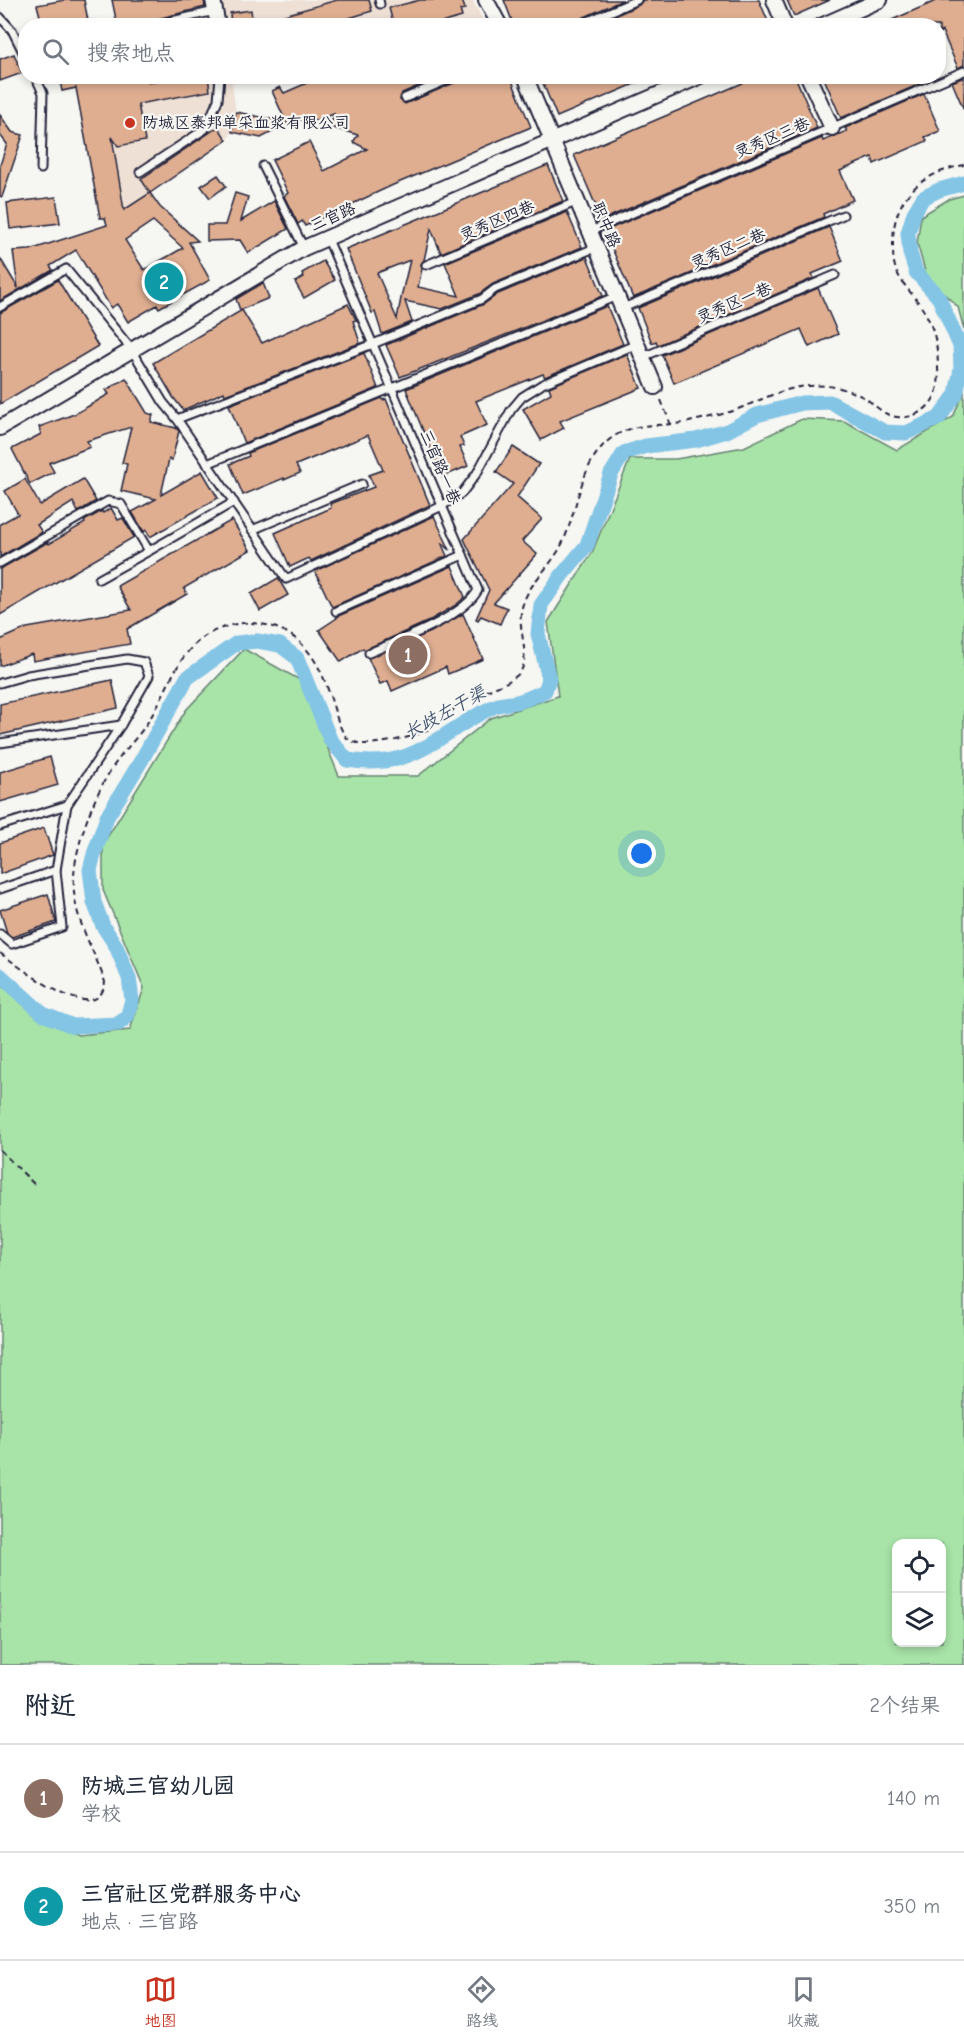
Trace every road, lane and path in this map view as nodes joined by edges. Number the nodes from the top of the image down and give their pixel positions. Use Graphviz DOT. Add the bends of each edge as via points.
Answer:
graph roads {
  1 [pos="486,0"];
  2 [pos="637,0"];
  3 [pos="774,0"];
  4 [pos="880,0"];
  5 [pos="214,6"];
  6 [pos="0,17"];
  7 [pos="176,18"];
  8 [pos="496,18"];
  9 [pos="595,18"];
  10 [pos="782,18"];
  11 [pos="839,18"];
  12 [pos="18,42"];
  13 [pos="964,71"];
  14 [pos="946,79"];
  15 [pos="39,84"];
  16 [pos="219,84"];
  17 [pos="438,84"];
  18 [pos="528,84"];
  19 [pos="682,84"];
  20 [pos="812,84"];
  21 [pos="934,84"];
  22 [pos="405,98"];
  23 [pos="831,128"];
  24 [pos="553,140"];
  25 [pos="263,166"];
  26 [pos="41,169"];
  27 [pos="140,172"];
  28 [pos="578,201"];
  29 [pos="843,215"];
  30 [pos="591,231"];
  31 [pos="327,237"];
  32 [pos="597,247"];
  33 [pos="304,248"];
  34 [pos="426,265"];
  35 [pos="836,275"];
  36 [pos="620,302"];
  37 [pos="0,307"];
  38 [pos="373,344"];
  39 [pos="637,344"];
  40 [pos="132,350"];
  41 [pos="643,357"];
  42 [pos="656,387"];
  43 [pos="392,389"];
  44 [pos="177,419"];
  45 [pos="671,425"];
  46 [pos="0,429"];
  47 [pos="207,464"];
  48 [pos="362,484"];
  49 [pos="234,502"];
  50 [pos="442,506"];
  51 [pos="252,530"];
  52 [pos="149,551"];
  53 [pos="463,555"];
  54 [pos="0,563"];
  55 [pos="99,579"];
  56 [pos="336,611"];
  57 [pos="369,654"];
  58 [pos="0,683"];
  59 [pos="121,725"];
  60 [pos="0,743"];
  61 [pos="67,805"];
  62 [pos="0,826"];
  63 [pos="56,870"];
  64 [pos="0,889"];
  65 [pos="0,934"];
  66 [pos="0,1150"];
  67 [pos="37,1187"];
  1 -- 8 [label="street"];
  2 -- 9 [label="lane"];
  3 -- 10 [label="street"];
  4 -- 11 [label="street"];
  5 -- 7 [label="lane"];
  6 -- 12 [label="lane"];
  13 -- 14 [label="lane, 灵秀区三巷"];
  15 -- 26 [label="lane" via="43,93"];
  16 -- 27 [label="lane" via="218,99 205,129"];
  17 -- 22 [label="lane"];
  18 -- 24 [label="street, 职中路"];
  19 -- 24 [label="street, 三官路"];
  20 -- 23 [label="street"];
  21 -- 23 [label="lane, 灵秀区三巷"];
  23 -- 30 [label="lane, 灵秀区三巷"];
  24 -- 28 [label="street, 职中路"];
  24 -- 31 [label="street, 三官路"];
  25 -- 33 [label="lane"];
  28 -- 30 [label="street, 职中路"];
  28 -- 34 [label="lane, 灵秀区四巷"];
  29 -- 36 [label="lane, 灵秀区二巷"];
  30 -- 32 [label="street, 职中路"];
  31 -- 33 [label="street, 三官路"];
  31 -- 38 [label="lane, 三官路一巷"];
  32 -- 36 [label="street, 职中路"];
  32 -- 38 [label="lane"];
  33 -- 40 [label="street, 三官路"];
  35 -- 41 [label="lane, 灵秀区一巷"];
  36 -- 39 [label="street, 职中路"];
  36 -- 43 [label="lane, 灵秀区二巷" via="517,337"];
  37 -- 40 [label="lane" via="66,269"];
  38 -- 43 [label="lane, 三官路一巷"];
  38 -- 44 [label="lane"];
  39 -- 41 [label="street, 职中路"];
  39 -- 50 [label="lane" via="543,384 522,397 477,474 462,493"];
  40 -- 44 [label="lane"];
  40 -- 46 [label="street, 三官路"];
  41 -- 42 [label="street, 职中路"];
  42 -- 45 [label="path"];
  43 -- 47 [label="lane, 灵秀区二巷"];
  43 -- 50 [label="lane, 三官路一巷"];
  44 -- 47 [label="lane"];
  47 -- 49 [label="lane"];
  48 -- 51 [label="lane"];
  49 -- 51 [label="lane"];
  49 -- 52 [label="lane"];
  50 -- 51 [label="lane" via="285,579"];
  50 -- 53 [label="lane, 三官路一巷"];
  52 -- 54 [label="lane" via="121,504 108,501"];
  52 -- 55 [label="lane"];
  53 -- 56 [label="lane"];
  53 -- 57 [label="lane, 三官路一巷" via="478,590 473,600 436,624"];
  58 -- 59 [label="lane" via="127,659 144,662 149,676"];
  59 -- 60 [label="lane"];
  59 -- 61 [label="lane"];
  61 -- 62 [label="lane"];
  61 -- 63 [label="lane"];
  63 -- 64 [label="lane"];
  63 -- 65 [label="lane" via="62,927 12,944"];
  66 -- 67 [label="path"];
}
